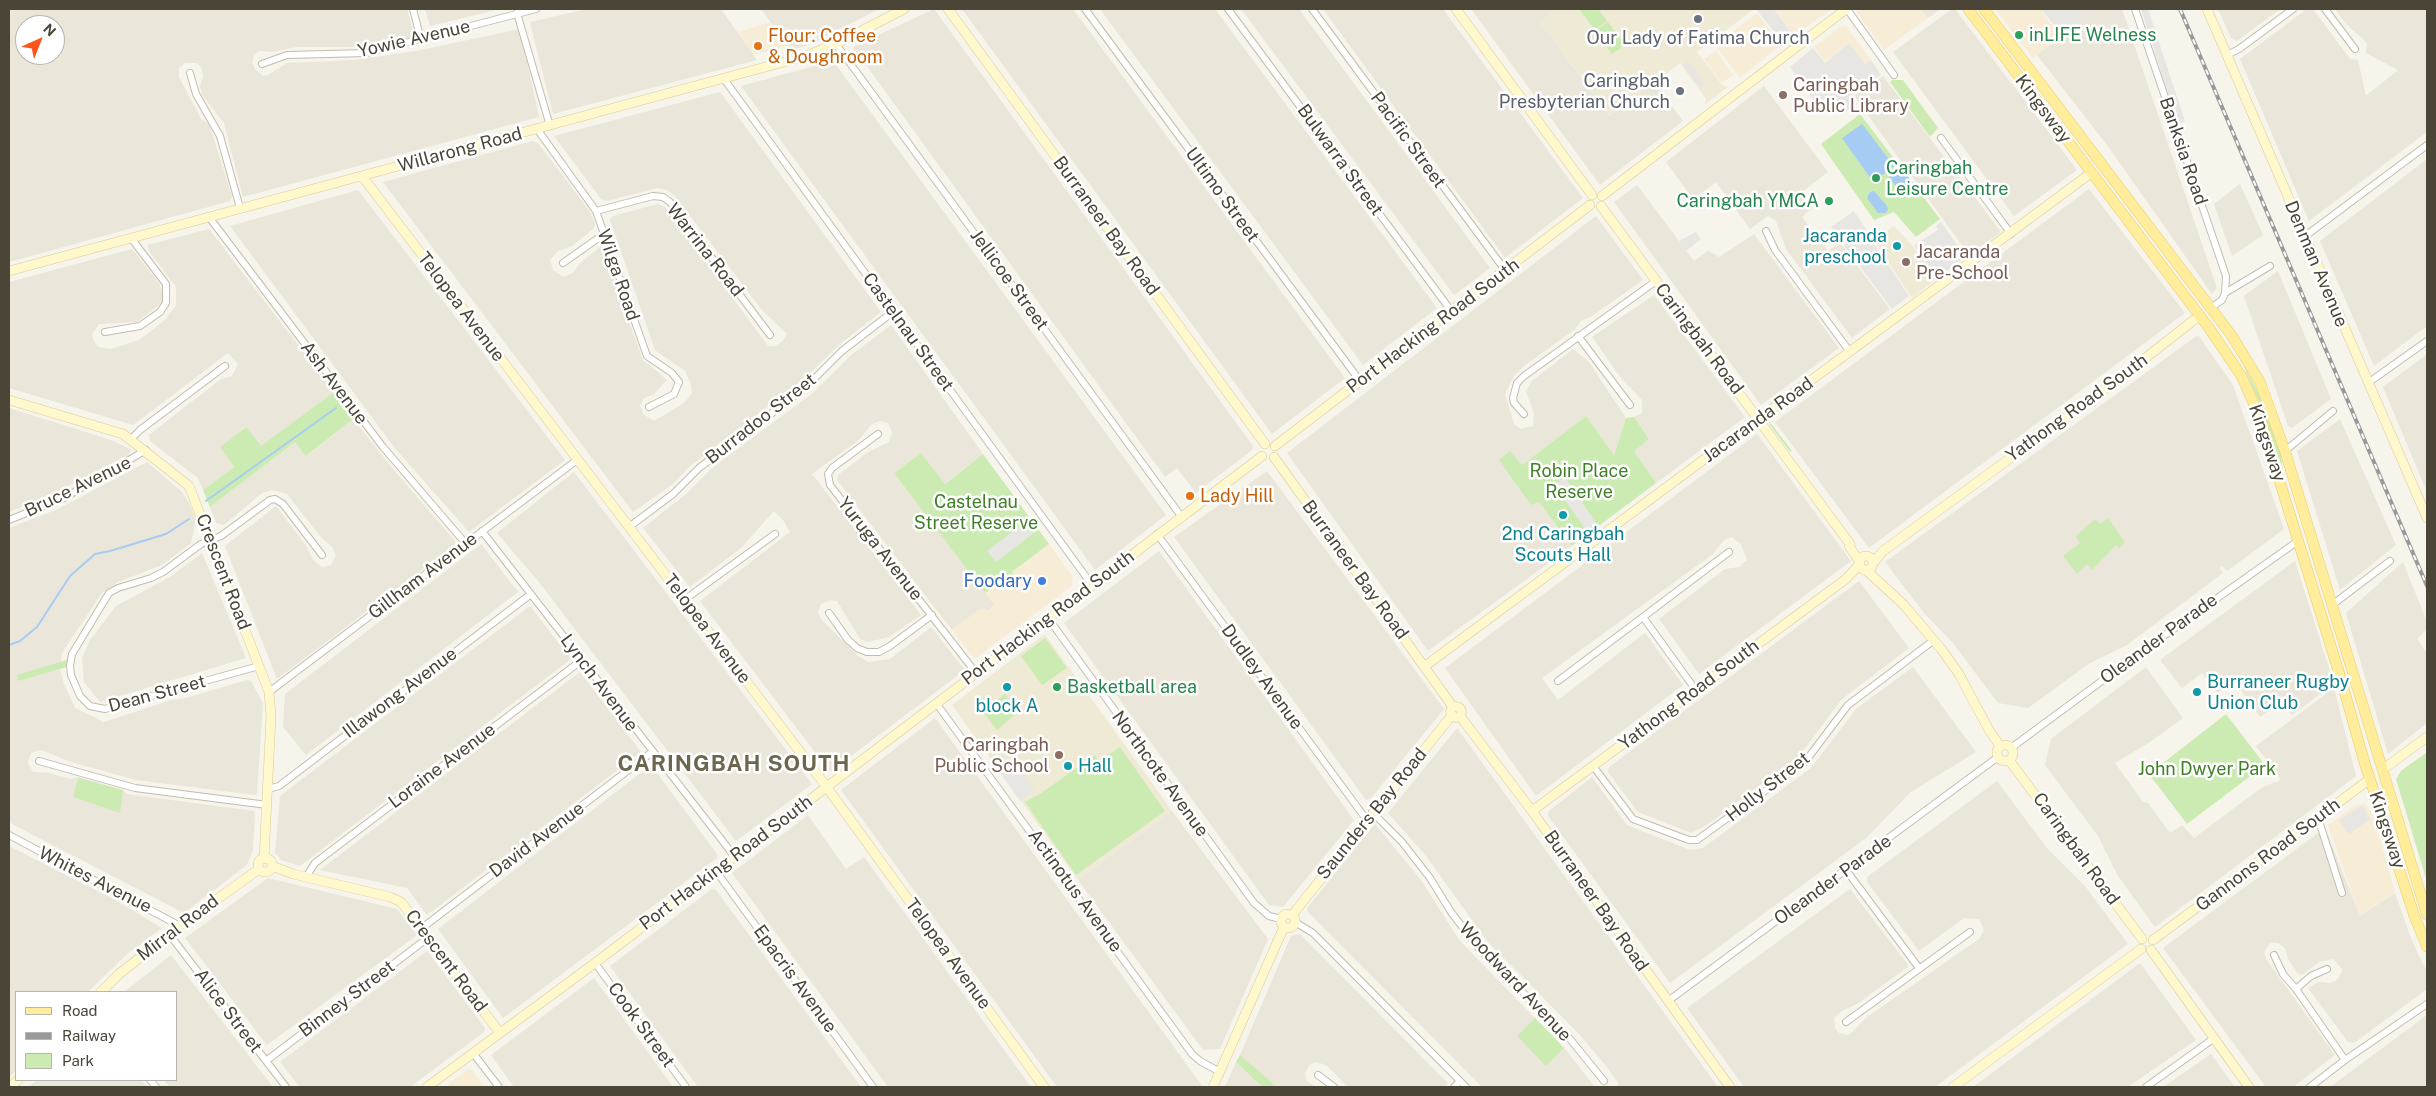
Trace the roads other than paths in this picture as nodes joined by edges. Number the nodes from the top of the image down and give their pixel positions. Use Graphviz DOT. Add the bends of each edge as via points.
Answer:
graph roads {
  1 [pos="413,9"];
  2 [pos="536,9"];
  3 [pos="904,9"];
  4 [pos="948,9"];
  5 [pos="1085,9"];
  6 [pos="1228,9"];
  7 [pos="1312,9"];
  8 [pos="1456,9"];
  9 [pos="1846,9"];
  10 [pos="1968,9"];
  11 [pos="1984,9"];
  12 [pos="2135,9"];
  13 [pos="2207,9"];
  14 [pos="2292,9"];
  15 [pos="2326,9"];
  16 [pos="517,13"];
  17 [pos="421,40"];
  18 [pos="836,44"];
  19 [pos="2355,48"];
  20 [pos="2227,56"];
  21 [pos="262,64"];
  22 [pos="190,74"];
  23 [pos="1894,75"];
  24 [pos="724,79"];
  25 [pos="550,126"];
  26 [pos="537,129"];
  27 [pos="1941,138"];
  28 [pos="2427,146"];
  29 [pos="2101,164"];
  30 [pos="2091,173"];
  31 [pos="362,176"];
  32 [pos="1597,196"];
  33 [pos="1590,205"];
  34 [pos="1601,206"];
  35 [pos="240,208"];
  36 [pos="596,211"];
  37 [pos="209,217"];
  38 [pos="1766,231"];
  39 [pos="604,234"];
  40 [pos="2011,234"];
  41 [pos="2304,236"];
  42 [pos="131,238"];
  43 [pos="563,263"];
  44 [pos="2270,266"];
  45 [pos="9,270"];
  46 [pos="1505,270"];
  47 [pos="1656,281"];
  48 [pos="2225,293"];
  49 [pos="2211,308"];
  50 [pos="894,311"];
  51 [pos="1452,312"];
  52 [pos="2200,316"];
  53 [pos="105,332"];
  54 [pos="770,334"];
  55 [pos="1578,336"];
  56 [pos="2427,341"];
  57 [pos="1850,352"];
  58 [pos="226,366"];
  59 [pos="1360,381"];
  60 [pos="2368,383"];
  61 [pos="9,400"];
  62 [pos="1630,405"];
  63 [pos="649,407"];
  64 [pos="2333,411"];
  65 [pos="1524,414"];
  66 [pos="1759,419"];
  67 [pos="878,434"];
  68 [pos="131,439"];
  69 [pos="1265,444"];
  70 [pos="1275,446"];
  71 [pos="146,450"];
  72 [pos="2285,451"];
  73 [pos="1262,456"];
  74 [pos="1274,457"];
  75 [pos="577,460"];
  76 [pos="1181,516"];
  77 [pos="2427,518"];
  78 [pos="9,520"];
  79 [pos="629,527"];
  80 [pos="482,531"];
  81 [pos="775,534"];
  82 [pos="1158,534"];
  83 [pos="2311,536"];
  84 [pos="211,540"];
  85 [pos="2298,541"];
  86 [pos="466,544"];
  87 [pos="1730,552"];
  88 [pos="322,555"];
  89 [pos="2390,561"];
  90 [pos="1866,563"];
  91 [pos="1092,585"];
  92 [pos="531,594"];
  93 [pos="684,600"];
  94 [pos="2332,605"];
  95 [pos="829,613"];
  96 [pos="932,615"];
  97 [pos="1643,617"];
  98 [pos="1048,618"];
  99 [pos="1934,640"];
  100 [pos="582,660"];
  101 [pos="259,666"];
  102 [pos="1424,666"];
  103 [pos="976,673"];
  104 [pos="1558,681"];
  105 [pos="1695,689"];
  106 [pos="269,692"];
  107 [pos="936,703"];
  108 [pos="1455,713"];
  109 [pos="2427,737"];
  110 [pos="2000,746"];
  111 [pos="2011,748"];
  112 [pos="652,752"];
  113 [pos="1998,757"];
  114 [pos="2009,760"];
  115 [pos="39,761"];
  116 [pos="1593,766"];
  117 [pos="2382,770"];
  118 [pos="2370,779"];
  119 [pos="827,787"];
  120 [pos="268,789"];
  121 [pos="267,805"];
  122 [pos="1532,811"];
  123 [pos="1369,816"];
  124 [pos="2318,818"];
  125 [pos="9,835"];
  126 [pos="735,857"];
  127 [pos="264,859"];
  128 [pos="272,866"];
  129 [pos="259,869"];
  130 [pos="1846,870"];
  131 [pos="716,871"];
  132 [pos="306,878"];
  133 [pos="2342,893"];
  134 [pos="2427,915"];
  135 [pos="1294,918"];
  136 [pos="1282,923"];
  137 [pos="180,926"];
  138 [pos="422,928"];
  139 [pos="1970,932"];
  140 [pos="169,934"];
  141 [pos="429,937"];
  142 [pos="2142,939"];
  143 [pos="2153,940"];
  144 [pos="2427,947"];
  145 [pos="2141,948"];
  146 [pos="2151,950"];
  147 [pos="2274,955"];
  148 [pos="596,962"];
  149 [pos="1919,968"];
  150 [pos="2327,969"];
  151 [pos="2296,989"];
  152 [pos="103,991"];
  153 [pos="1668,1001"];
  154 [pos="2427,1004"];
  155 [pos="1846,1022"];
  156 [pos="500,1033"];
  157 [pos="2213,1039"];
  158 [pos="473,1052"];
  159 [pos="2345,1060"];
  160 [pos="266,1061"];
  161 [pos="1220,1072"];
  162 [pos="1318,1076"];
  163 [pos="1460,1081"];
  164 [pos="1604,1081"];
  165 [pos="286,1087"];
  166 [pos="427,1087"];
  167 [pos="499,1087"];
  168 [pos="686,1087"];
  169 [pos="873,1087"];
  170 [pos="1044,1087"];
  171 [pos="1213,1087"];
  172 [pos="1334,1087"];
  173 [pos="1454,1087"];
  174 [pos="1466,1087"];
  175 [pos="1730,1087"];
  176 [pos="1953,1087"];
  177 [pos="2146,1087"];
  178 [pos="2249,1087"];
  179 [pos="2310,1087"];
  1 -- 17 [label="street"];
  2 -- 16 [label="street, Yowie Avenue"];
  3 -- 18 [label="street, Willarong Road"];
  4 -- 69 [label="street, Burraneer Bay Road"];
  5 -- 59 [label="street, Ultimo Street"];
  6 -- 51 [label="street, Bulwarra Street"];
  7 -- 46 [label="street, Pacific Street"];
  8 -- 32 [label="street"];
  9 -- 23 [label="street"];
  9 -- 32 [label="street"];
  10 -- 30 [label="main road, Kingsway"];
  11 -- 29 [label="main road, Kingsway"];
  12 -- 48 [label="street, Banksia Road" via="2226,276"];
  13 -- 20 [label="street, Denman Avenue"];
  14 -- 20 [label="street"];
  15 -- 19 [label="street"];
  16 -- 17 [label="street, Yowie Avenue"];
  16 -- 25 [label="street"];
  17 -- 21 [label="street, Yowie Avenue" via="360,54 287,55"];
  18 -- 24 [label="street, Willarong Road" via="806,56"];
  18 -- 76 [label="street, Jellicoe Street"];
  20 -- 41 [label="street, Denman Avenue"];
  22 -- 35 [label="street" via="196,94 220,136"];
  24 -- 25 [label="street, Willarong Road"];
  24 -- 50 [label="street, Castelnau Street"];
  25 -- 26 [label="street, Willarong Road"];
  26 -- 31 [label="street, Willarong Road"];
  26 -- 36 [label="street, Wilga Road"];
  27 -- 40 [label="street"];
  28 -- 41 [label="street"];
  29 -- 30 [label="main road"];
  29 -- 49 [label="main road, Kingsway"];
  30 -- 40 [label="street, Jacaranda Road"];
  30 -- 52 [label="main road, Kingsway"];
  31 -- 35 [label="street, Willarong Road"];
  31 -- 75 [label="street, Telopea Avenue"];
  32 -- 33 [label="street" via="1590,198"];
  32 -- 34 [label="street" via="1604,200"];
  33 -- 34 [label="street"];
  33 -- 46 [label="street, Port Hacking Road South"];
  34 -- 47 [label="street, Caringbah Road"];
  35 -- 37 [label="street, Willarong Road"];
  36 -- 39 [label="street, Wilga Road"];
  36 -- 54 [label="street, Warrina Road" via="653,196 663,197"];
  37 -- 42 [label="street, Willarong Road"];
  37 -- 86 [label="street, Ash Avenue" via="383,446"];
  38 -- 57 [label="street" via="1775,250"];
  39 -- 43 [label="street"];
  39 -- 63 [label="street, Wilga Road" via="645,351 679,382 674,394"];
  40 -- 57 [label="street, Jacaranda Road"];
  41 -- 60 [label="street, Denman Avenue"];
  42 -- 45 [label="street, Willarong Road"];
  42 -- 53 [label="street" via="166,284 166,303 160,312 140,326"];
  44 -- 48 [label="street, Yathong Road South"];
  46 -- 51 [label="street, Port Hacking Road South"];
  47 -- 55 [label="street"];
  47 -- 66 [label="street, Caringbah Road"];
  48 -- 49 [label="street, Yathong Road South" via="2222,300"];
  49 -- 52 [label="main road, Yathong Road South"];
  49 -- 72 [label="main road, Kingsway" via="2260,382"];
  50 -- 79 [label="street, Burradoo Street" via="842,352 805,388 699,468 673,494"];
  50 -- 91 [label="street, Castelnau Street"];
  51 -- 59 [label="street, Port Hacking Road South"];
  52 -- 85 [label="main road, Kingsway" via="2235,365 2255,405"];
  52 -- 90 [label="street, Yathong Road South"];
  55 -- 62 [label="street"];
  55 -- 65 [label="street" via="1517,384 1514,403"];
  56 -- 60 [label="street"];
  57 -- 66 [label="street, Jacaranda Road"];
  58 -- 68 [label="street"];
  59 -- 70 [label="street, Port Hacking Road South"];
  60 -- 77 [label="street, Denman Avenue"];
  61 -- 68 [label="street, Crescent Road"];
  64 -- 72 [label="street"];
  66 -- 90 [label="street, Caringbah Road" via="1849,546"];
  66 -- 102 [label="street, Jacaranda Road"];
  67 -- 96 [label="street, Yuruga Avenue" via="832,468 828,479"];
  68 -- 71 [label="street, Crescent Road"];
  69 -- 70 [label="street"];
  69 -- 73 [label="street" via="1260,449"];
  70 -- 74 [label="street"];
  71 -- 78 [label="street, Bruce Avenue" via="64,498"];
  71 -- 84 [label="street, Crescent Road" via="189,486"];
  72 -- 83 [label="main road, Kingsway"];
  73 -- 74 [label="street"];
  73 -- 76 [label="street, Port Hacking Road South"];
  74 -- 102 [label="street, Burraneer Bay Road"];
  75 -- 79 [label="street, Telopea Avenue"];
  75 -- 80 [label="street, Gillham Avenue"];
  76 -- 82 [label="street, Port Hacking Road South"];
  79 -- 93 [label="street, Telopea Avenue"];
  80 -- 86 [label="street, Gillham Avenue"];
  80 -- 92 [label="street, Lynch Avenue"];
  81 -- 93 [label="street"];
  82 -- 91 [label="street, Port Hacking Road South"];
  82 -- 123 [label="street, Dudley Avenue"];
  83 -- 85 [label="main road, Oleander Parade"];
  83 -- 94 [label="main road, Kingsway"];
  84 -- 88 [label="street, Dean Street" via="265,502 275,499 283,504"];
  84 -- 101 [label="street, Crescent Road"];
  84 -- 101 [label="street, Dean Street" via="152,578 109,593 70,659 76,689 90,706 105,710"];
  85 -- 111 [label="street, Oleander Parade"];
  85 -- 118 [label="main road, Kingsway"];
  86 -- 106 [label="street, Gillham Avenue"];
  87 -- 97 [label="street"];
  89 -- 94 [label="street"];
  90 -- 99 [label="street, Caringbah Road"];
  90 -- 105 [label="street, Yathong Road South"];
  91 -- 98 [label="street, Port Hacking Road South"];
  92 -- 100 [label="street, Lynch Avenue"];
  92 -- 120 [label="street, Illawong Avenue" via="278,786"];
  93 -- 119 [label="street, Telopea Avenue"];
  94 -- 117 [label="main road, Kingsway"];
  95 -- 96 [label="street" via="848,640 867,652 879,652 890,646"];
  96 -- 103 [label="street, Yuruga Avenue"];
  97 -- 104 [label="street"];
  97 -- 105 [label="street"];
  98 -- 103 [label="street, Port Hacking Road South"];
  98 -- 136 [label="street, Northcote Avenue" via="1254,903"];
  99 -- 110 [label="street, Caringbah Road" via="1959,674"];
  99 -- 116 [label="street, Holly Street" via="1848,704 1805,762 1696,840 1633,819"];
  100 -- 112 [label="street, Lynch Avenue"];
  100 -- 132 [label="street, Loraine Avenue" via="315,863"];
  101 -- 106 [label="street, Crescent Road"];
  102 -- 108 [label="street, Burraneer Bay Road"];
  103 -- 107 [label="street, Port Hacking Road South"];
  105 -- 116 [label="street, Yathong Road South"];
  106 -- 120 [label="street, Crescent Road"];
  107 -- 119 [label="street, Port Hacking Road South"];
  107 -- 161 [label="street, Actinotus Avenue" via="1192,1054"];
  108 -- 122 [label="street, Burraneer Bay Road"];
  108 -- 123 [label="street, Saunders Bay Road"];
  109 -- 117 [label="street"];
  110 -- 111 [label="street"];
  110 -- 113 [label="street"];
  111 -- 114 [label="street" via="2013,754"];
  112 -- 126 [label="street, Lynch Avenue"];
  112 -- 138 [label="street, David Avenue"];
  113 -- 114 [label="street"];
  113 -- 130 [label="street, Oleander Parade"];
  114 -- 142 [label="street, Caringbah Road"];
  115 -- 121 [label="street" via="135,788"];
  116 -- 122 [label="street, Yathong Road South"];
  117 -- 118 [label="main road, Gannons Road South"];
  117 -- 134 [label="main road, Kingsway"];
  118 -- 124 [label="street, Gannons Road South"];
  118 -- 144 [label="main road, Kingsway"];
  119 -- 126 [label="street, Port Hacking Road South"];
  119 -- 170 [label="street, Telopea Avenue"];
  120 -- 121 [label="street, Crescent Road"];
  121 -- 127 [label="street, Crescent Road"];
  122 -- 153 [label="street, Burraneer Bay Road"];
  123 -- 135 [label="street, Saunders Bay Road"];
  123 -- 164 [label="street, Woodward Avenue" via="1402,842 1480,950 1570,1039"];
  124 -- 133 [label="street"];
  124 -- 143 [label="street, Gannons Road South"];
  125 -- 137 [label="street, Whites Avenue"];
  126 -- 131 [label="street, Port Hacking Road South"];
  127 -- 128 [label="street" via="269,860"];
  127 -- 129 [label="street" via="259,863"];
  128 -- 129 [label="street" via="267,872"];
  128 -- 132 [label="street, Crescent Road"];
  129 -- 137 [label="street, Mirral Road"];
  130 -- 149 [label="street"];
  130 -- 153 [label="street, Oleander Parade"];
  131 -- 148 [label="street, Port Hacking Road South"];
  131 -- 169 [label="street, Epacris Avenue"];
  132 -- 138 [label="street, Crescent Road" via="395,899 407,908"];
  135 -- 136 [label="street"];
  135 -- 163 [label="street"];
  136 -- 161 [label="street"];
  137 -- 140 [label="street, Mirral Road"];
  138 -- 141 [label="street, Crescent Road"];
  139 -- 149 [label="street"];
  140 -- 152 [label="street, Mirral Road"];
  140 -- 160 [label="street, Alice Street"];
  141 -- 156 [label="street, Crescent Road"];
  141 -- 160 [label="street, Binney Street"];
  142 -- 143 [label="street"];
  142 -- 145 [label="street"];
  143 -- 146 [label="street"];
  145 -- 146 [label="street"];
  145 -- 176 [label="street"];
  146 -- 157 [label="street"];
  147 -- 151 [label="street"];
  148 -- 156 [label="street, Port Hacking Road South"];
  148 -- 168 [label="street, Cook Street"];
  149 -- 155 [label="street"];
  150 -- 151 [label="street" via="2311,976"];
  151 -- 159 [label="street"];
  153 -- 175 [label="street, Burraneer Bay Road"];
  154 -- 159 [label="street"];
  156 -- 158 [label="street, Port Hacking Road South"];
  157 -- 177 [label="street"];
  157 -- 178 [label="street"];
  158 -- 166 [label="street, Port Hacking Road South"];
  158 -- 167 [label="street"];
  159 -- 179 [label="street"];
  160 -- 165 [label="street, Alice Street"];
  161 -- 171 [label="street"];
  162 -- 172 [label="street"];
  163 -- 173 [label="street"];
  163 -- 174 [label="street"];
}
